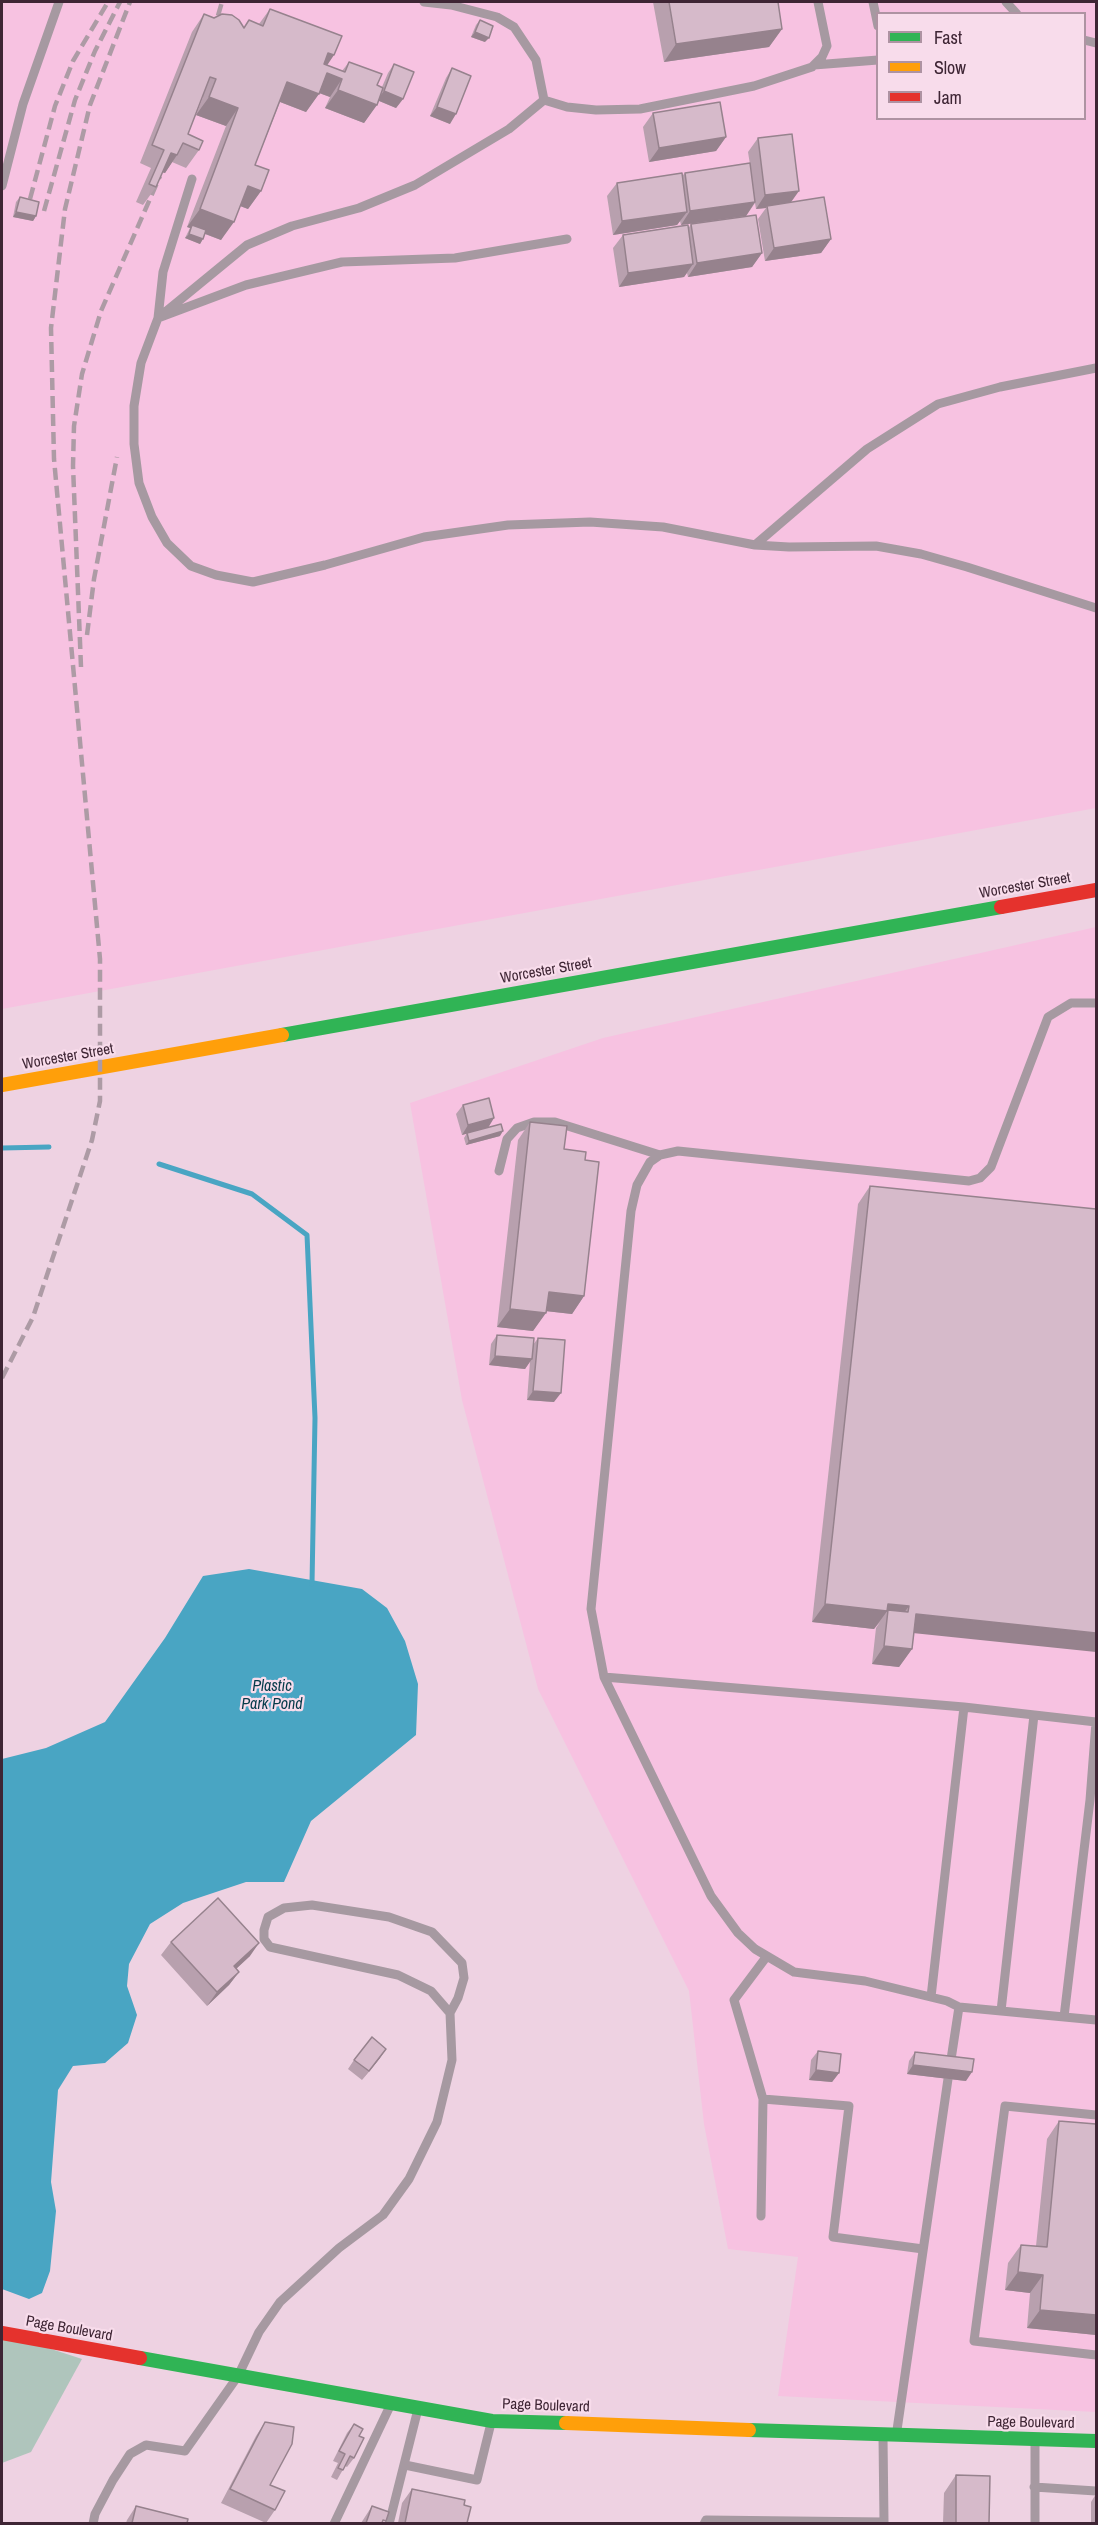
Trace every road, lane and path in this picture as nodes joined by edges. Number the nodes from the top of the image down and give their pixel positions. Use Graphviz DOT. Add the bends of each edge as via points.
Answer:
graph roads {
  1 [pos="60,2"];
  2 [pos="423,2"];
  3 [pos="818,2"];
  4 [pos="876,60"];
  5 [pos="814,65"];
  6 [pos="544,100"];
  7 [pos="192,179"];
  8 [pos="2,186"];
  9 [pos="567,239"];
  10 [pos="158,318"];
  11 [pos="1096,368"];
  12 [pos="755,544"];
  13 [pos="1096,608"];
  14 [pos="1096,890"];
  15 [pos="1096,1003"];
  16 [pos="2,1085"];
  17 [pos="660,1155"];
  18 [pos="499,1171"];
  19 [pos="604,1677"];
  20 [pos="964,1707"];
  21 [pos="1034,1715"];
  22 [pos="1096,1722"];
  23 [pos="767,1956"];
  24 [pos="931,1997"];
  25 [pos="959,2007"];
  26 [pos="1001,2011"];
  27 [pos="450,2013"];
  28 [pos="1064,2017"];
  29 [pos="1096,2020"];
  30 [pos="950,2066"];
  31 [pos="948,2079"];
  32 [pos="763,2099"];
  33 [pos="1096,2115"];
  34 [pos="761,2216"];
  35 [pos="923,2249"];
  36 [pos="2,2333"];
  37 [pos="1096,2355"];
  38 [pos="238,2376"];
  39 [pos="391,2404"];
  40 [pos="418,2409"];
  41 [pos="492,2421"];
  42 [pos="889,2435"];
  43 [pos="1035,2439"];
  44 [pos="1096,2441"];
  45 [pos="405,2465"];
  46 [pos="1034,2487"];
  47 [pos="1096,2491"];
  48 [pos="93,2523"];
  49 [pos="334,2523"];
  50 [pos="389,2523"];
  51 [pos="704,2523"];
  52 [pos="847,2523"];
  53 [pos="1035,2523"];
  1 -- 8 [label="lane" via="23,104"];
  2 -- 6 [label="lane" via="497,17 514,27 536,60"];
  3 -- 5 [label="lane" via="827,46"];
  4 -- 5 [label="lane"];
  5 -- 6 [label="lane" via="754,86 639,109 596,110"];
  6 -- 10 [label="lane" via="501,134 415,185 247,245"];
  7 -- 10 [label="lane" via="163,272"];
  9 -- 10 [label="lane" via="455,258 342,262 246,285"];
  10 -- 12 [label="lane" via="141,363 134,406 139,483 167,543 191,566 253,582 424,537 508,525 590,522 663,527"];
  11 -- 12 [label="lane" via="938,404 867,449"];
  12 -- 13 [label="lane" via="789,548 876,546 921,554"];
  14 -- 16 [label="main road, Worcester Street"];
  15 -- 17 [label="lane" via="1071,1003 1048,1017 991,1167 980,1178 969,1181 678,1151"];
  17 -- 18 [label="lane" via="555,1122 534,1122 517,1128 507,1139"];
  17 -- 19 [label="lane" via="643,1172 631,1211 591,1609"];
  19 -- 20 [label="lane"];
  19 -- 23 [label="lane" via="711,1896 738,1934"];
  20 -- 21 [label="lane"];
  20 -- 24 [label="lane"];
  21 -- 22 [label="lane"];
  21 -- 26 [label="lane"];
  22 -- 28 [label="lane"];
  23 -- 24 [label="lane" via="794,1972 865,1981"];
  23 -- 32 [label="lane" via="734,2000"];
  24 -- 25 [label="lane"];
  25 -- 26 [label="lane"];
  25 -- 30 [label="lane"];
  26 -- 28 [label="lane"];
  27 -- 27 [label="lane" via="431,1991 398,1975 270,1947 264,1940 268,1917 284,1908 312,1905 389,1917 432,1932 462,1963 464,1978"];
  27 -- 38 [label="lane" via="452,2060 437,2122 409,2178 383,2215 339,2248 280,2302 259,2332"];
  28 -- 29 [label="lane"];
  31 -- 35 [label="lane"];
  32 -- 34 [label="lane"];
  32 -- 35 [label="lane" via="849,2106 833,2237"];
  33 -- 37 [label="lane" via="1005,2106 974,2341"];
  35 -- 42 [label="lane"];
  36 -- 38 [label="main road, Page Boulevard"];
  38 -- 39 [label="main road, Page Boulevard"];
  38 -- 48 [label="lane" via="185,2451 146,2445 130,2454"];
  39 -- 40 [label="main road, Page Boulevard"];
  39 -- 49 [label="lane"];
  40 -- 41 [label="main road, Page Boulevard"];
  40 -- 45 [label="lane"];
  41 -- 42 [label="main road, Page Boulevard"];
  41 -- 45 [label="lane" via="477,2480"];
  42 -- 43 [label="main road, Page Boulevard"];
  42 -- 52 [label="lane" via="884,2522"];
  43 -- 44 [label="main road, Page Boulevard"];
  43 -- 46 [label="lane"];
  45 -- 50 [label="lane"];
  46 -- 47 [label="lane"];
  46 -- 53 [label="lane"];
  51 -- 52 [label="lane"];
}
